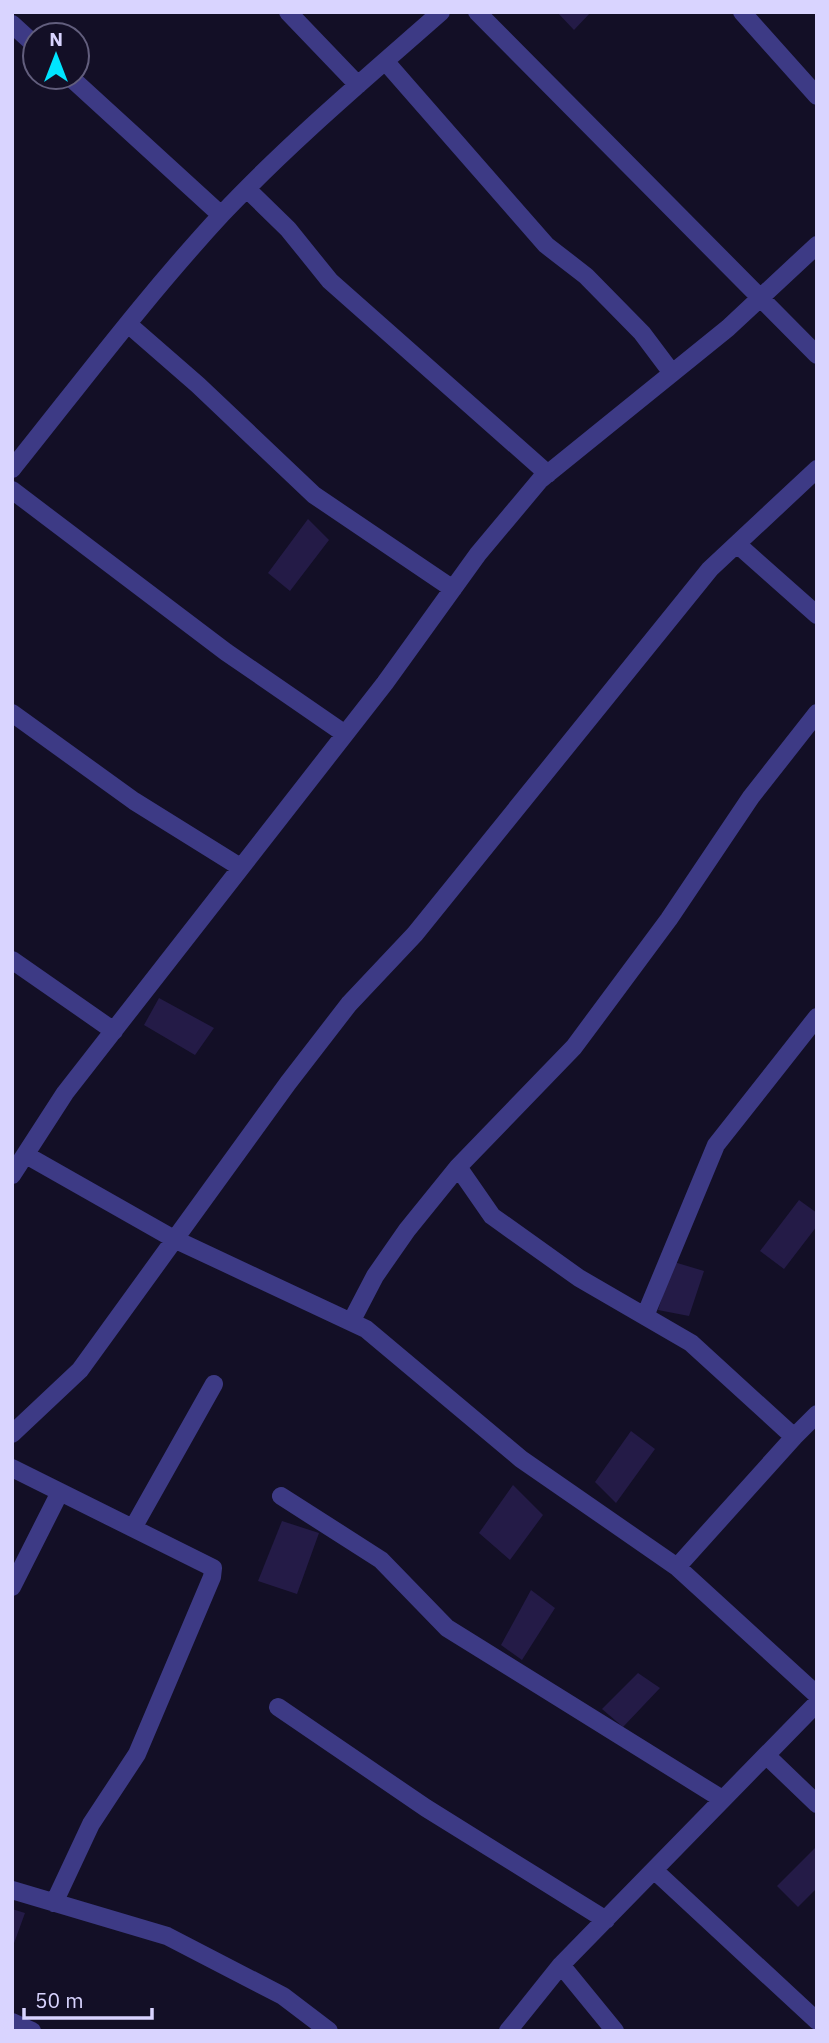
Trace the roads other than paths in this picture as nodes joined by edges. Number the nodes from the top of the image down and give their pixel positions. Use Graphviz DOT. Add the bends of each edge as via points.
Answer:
graph roads {
  1 [pos="288,12"];
  2 [pos="441,12"];
  3 [pos="477,12"];
  4 [pos="742,12"];
  5 [pos="384,61"];
  6 [pos="358,85"];
  7 [pos="85,91"];
  8 [pos="817,96"];
  9 [pos="247,189"];
  10 [pos="221,215"];
  11 [pos="817,245"];
  12 [pos="760,296"];
  13 [pos="128,324"];
  14 [pos="817,355"];
  15 [pos="672,373"];
  16 [pos="12,469"];
  17 [pos="817,469"];
  18 [pos="548,474"];
  19 [pos="12,490"];
  20 [pos="737,544"];
  21 [pos="453,589"];
  22 [pos="817,615"];
  23 [pos="12,713"];
  24 [pos="817,713"];
  25 [pos="345,734"];
  26 [pos="240,867"];
  27 [pos="12,960"];
  28 [pos="817,1017"];
  29 [pos="114,1031"];
  30 [pos="26,1155"];
  31 [pos="458,1167"];
  32 [pos="12,1175"];
  33 [pos="174,1239"];
  34 [pos="645,1316"];
  35 [pos="351,1322"];
  36 [pos="214,1384"];
  37 [pos="817,1414"];
  38 [pos="12,1434"];
  39 [pos="794,1437"];
  40 [pos="12,1468"];
  41 [pos="60,1492"];
  42 [pos="281,1496"];
  43 [pos="133,1528"];
  44 [pos="677,1567"];
  45 [pos="12,1587"];
  46 [pos="817,1695"];
  47 [pos="817,1703"];
  48 [pos="278,1707"];
  49 [pos="767,1756"];
  50 [pos="722,1800"];
  51 [pos="817,1804"];
  52 [pos="654,1870"];
  53 [pos="12,1890"];
  54 [pos="54,1903"];
  55 [pos="606,1920"];
  56 [pos="561,1965"];
  57 [pos="817,2021"];
  58 [pos="12,2022"];
  59 [pos="32,2031"];
  60 [pos="329,2031"];
  61 [pos="508,2031"];
  62 [pos="615,2031"];
  1 -- 6 [label="street"];
  2 -- 5 [label="street"];
  3 -- 12 [label="street"];
  4 -- 8 [label="street"];
  5 -- 6 [label="street"];
  5 -- 15 [label="street" via="546,245 642,333"];
  6 -- 9 [label="street"];
  7 -- 10 [label="street"];
  9 -- 10 [label="street"];
  9 -- 18 [label="street" via="288,229 330,281"];
  10 -- 13 [label="street"];
  11 -- 12 [label="street"];
  12 -- 14 [label="street"];
  12 -- 15 [label="street"];
  13 -- 16 [label="street"];
  13 -- 21 [label="street" via="314,495"];
  15 -- 18 [label="street"];
  17 -- 20 [label="street"];
  18 -- 21 [label="street"];
  19 -- 25 [label="street" via="226,652"];
  20 -- 22 [label="street"];
  20 -- 33 [label="street" via="702,579 415,934 349,1004"];
  21 -- 25 [label="street"];
  23 -- 26 [label="street" via="134,801"];
  24 -- 31 [label="street" via="751,797 575,1046"];
  25 -- 26 [label="street"];
  26 -- 29 [label="street"];
  27 -- 29 [label="street"];
  28 -- 34 [label="street" via="716,1145"];
  29 -- 30 [label="street" via="65,1093"];
  30 -- 32 [label="street"];
  30 -- 33 [label="street"];
  31 -- 34 [label="street" via="492,1216 579,1278"];
  31 -- 35 [label="street" via="375,1276"];
  33 -- 35 [label="street"];
  33 -- 38 [label="street" via="80,1370"];
  34 -- 39 [label="street" via="691,1343"];
  35 -- 44 [label="street" via="366,1329 521,1459"];
  36 -- 43 [label="street"];
  37 -- 39 [label="street"];
  39 -- 44 [label="street"];
  40 -- 41 [label="street"];
  41 -- 43 [label="street"];
  41 -- 45 [label="street"];
  42 -- 50 [label="street" via="381,1560 447,1628"];
  43 -- 54 [label="street" via="213,1568 212,1577 137,1754 91,1824"];
  44 -- 46 [label="street"];
  47 -- 49 [label="street"];
  48 -- 55 [label="street" via="426,1808"];
  49 -- 50 [label="street"];
  49 -- 51 [label="street"];
  50 -- 52 [label="street"];
  52 -- 55 [label="street"];
  52 -- 57 [label="street"];
  53 -- 54 [label="street"];
  54 -- 60 [label="street" via="167,1936 283,1996"];
  55 -- 56 [label="street"];
  56 -- 61 [label="street"];
  56 -- 62 [label="street"];
  58 -- 59 [label="street"];
}
